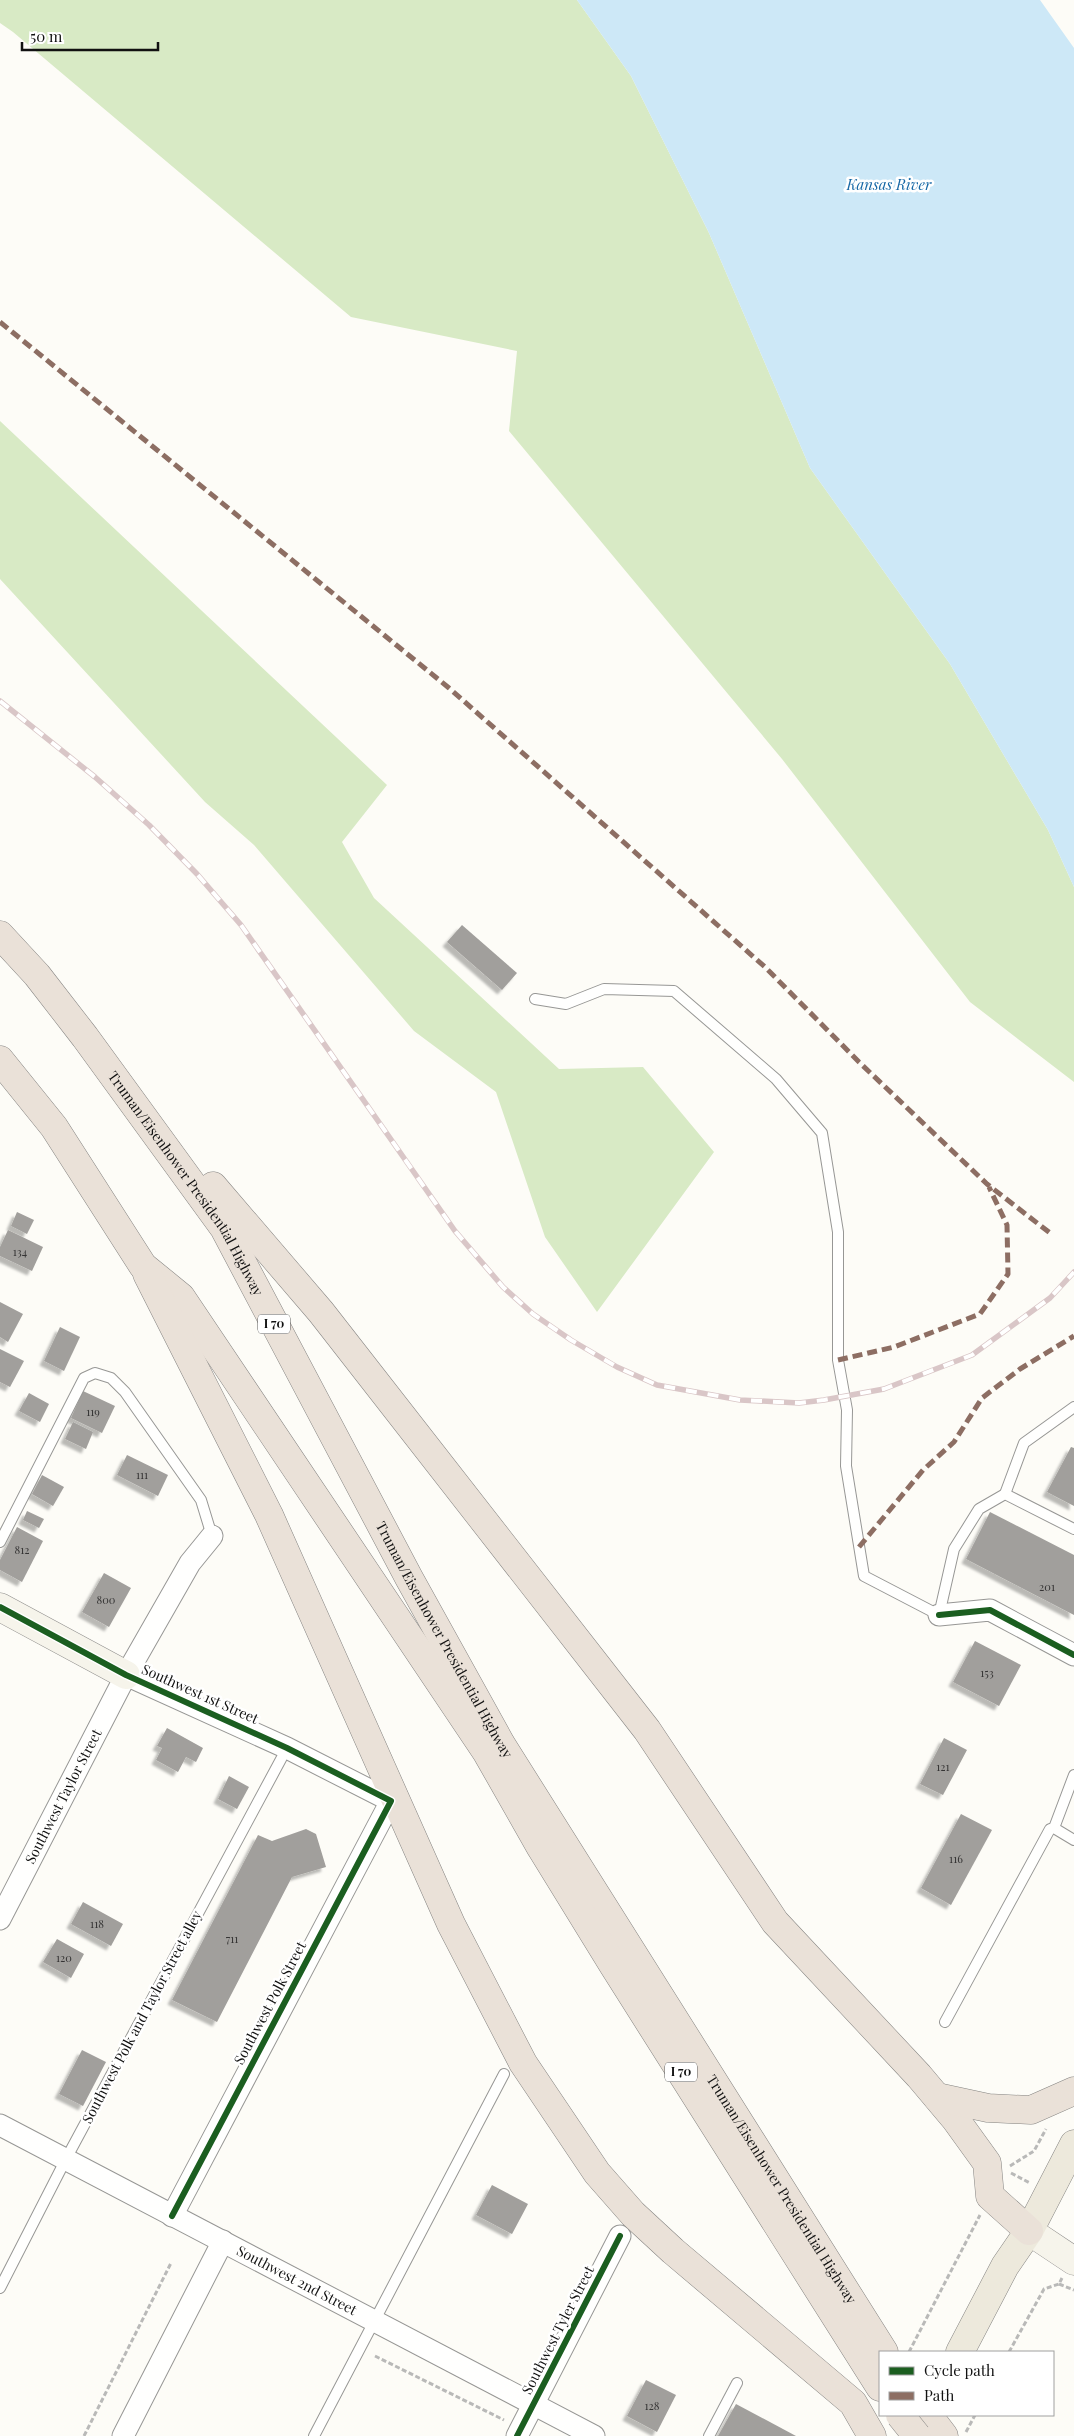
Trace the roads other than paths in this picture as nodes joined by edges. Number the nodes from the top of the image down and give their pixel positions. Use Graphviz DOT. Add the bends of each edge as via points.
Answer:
graph roads {
  1 [pos="0,936"];
  2 [pos="536,999"];
  3 [pos="85,1037"];
  4 [pos="0,1060"];
  5 [pos="143,1266"];
  6 [pos="1074,1407"];
  7 [pos="1006,1494"];
  8 [pos="1074,1529"];
  9 [pos="212,1536"];
  10 [pos="0,1542"];
  11 [pos="0,1607"];
  12 [pos="939,1615"];
  13 [pos="1074,1655"];
  14 [pos="126,1675"];
  15 [pos="287,1748"];
  16 [pos="494,1748"];
  17 [pos="1074,1775"];
  18 [pos="391,1800"];
  19 [pos="1054,1828"];
  20 [pos="1074,1840"];
  21 [pos="0,1919"];
  22 [pos="945,2022"];
  23 [pos="504,2074"];
  24 [pos="1074,2091"];
  25 [pos="937,2097"];
  26 [pos="0,2125"];
  27 [pos="1074,2144"];
  28 [pos="66,2160"];
  29 [pos="172,2216"];
  30 [pos="1029,2231"];
  31 [pos="620,2236"];
  32 [pos="223,2241"];
  33 [pos="1073,2260"];
  34 [pos="0,2288"];
  35 [pos="376,2321"];
  36 [pos="883,2351"];
  37 [pos="961,2351"];
  38 [pos="737,2383"];
  39 [pos="879,2385"];
  40 [pos="534,2405"];
  41 [pos="901,2416"];
  42 [pos="927,2416"];
  43 [pos="929,2416"];
  44 [pos="519,2433"];
  45 [pos="122,2436"];
  46 [pos="314,2436"];
  47 [pos="594,2436"];
  48 [pos="710,2436"];
  49 [pos="872,2436"];
  50 [pos="916,2436"];
  51 [pos="944,2436"];
  1 -- 3 [label="highway, Truman/Eisenhower Presidential Highway / I 70" via="37,975"];
  2 -- 12 [label="lane" via="566,1004 604,989 674,991 776,1079 822,1133 838,1232 838,1360 847,1410 846,1466 864,1576"];
  3 -- 16 [label="highway, Truman/Eisenhower Presidential Highway / I 70" via="224,1228 409,1578"];
  3 -- 25 [label="highway" via="321,1312 616,1690 647,1730 775,1922"];
  4 -- 5 [label="highway, Truman/Eisenhower Presidential Highway / I 70" via="54,1127"];
  5 -- 16 [label="highway, Truman/Eisenhower Presidential Highway / I 70" via="181,1297"];
  5 -- 49 [label="highway" via="269,1515 451,1924 523,2063 597,2173 633,2214 853,2403"];
  6 -- 7 [label="lane" via="1024,1443"];
  7 -- 8 [label="lane"];
  7 -- 12 [label="lane" via="979,1509 954,1549"];
  9 -- 10 [label="lane" via="201,1500 125,1392 111,1378 95,1373 84,1378"];
  9 -- 14 [label="street, Southwest Taylor Street" via="190,1563"];
  11 -- 14 [label="street, Southwest 1st Street"];
  12 -- 13 [label="street" via="990,1610"];
  14 -- 15 [label="street, Southwest 1st Street"];
  14 -- 21 [label="street, Southwest Taylor Street"];
  15 -- 18 [label="street, Southwest 1st Street"];
  15 -- 28 [label="lane, Southwest Polk and Taylor Street alley"];
  16 -- 36 [label="highway, Truman/Eisenhower Presidential Highway / I 70"];
  16 -- 39 [label="highway, Truman/Eisenhower Presidential Highway / I 70" via="541,1848"];
  17 -- 19 [label="lane"];
  18 -- 29 [label="street, Southwest Polk Street"];
  19 -- 20 [label="lane"];
  19 -- 22 [label="lane" via="1050,1829 1003,1912"];
  23 -- 35 [label="lane"];
  24 -- 25 [label="highway" via="1031,2110 988,2108"];
  25 -- 30 [label="highway" via="987,2163 990,2196"];
  26 -- 28 [label="street, Southwest 2nd Street"];
  27 -- 30 [label="main road"];
  28 -- 29 [label="street, Southwest 2nd Street"];
  28 -- 34 [label="lane, Southwest Polk and Taylor Street alley"];
  29 -- 32 [label="street, Southwest 2nd Street"];
  30 -- 33 [label="street"];
  30 -- 37 [label="main road" via="1005,2266"];
  31 -- 40 [label="street, Southwest Tyler Street"];
  32 -- 35 [label="street, Southwest 2nd Street"];
  32 -- 45 [label="street"];
  35 -- 40 [label="street, Southwest 2nd Street"];
  35 -- 46 [label="lane"];
  38 -- 48 [label="lane"];
  40 -- 44 [label="street, Southwest Tyler Street"];
  40 -- 47 [label="street, Southwest 2nd Street"];
  41 -- 50 [label="highway, bridge"];
  42 -- 50 [label="main road"];
  43 -- 51 [label="highway"];
}
